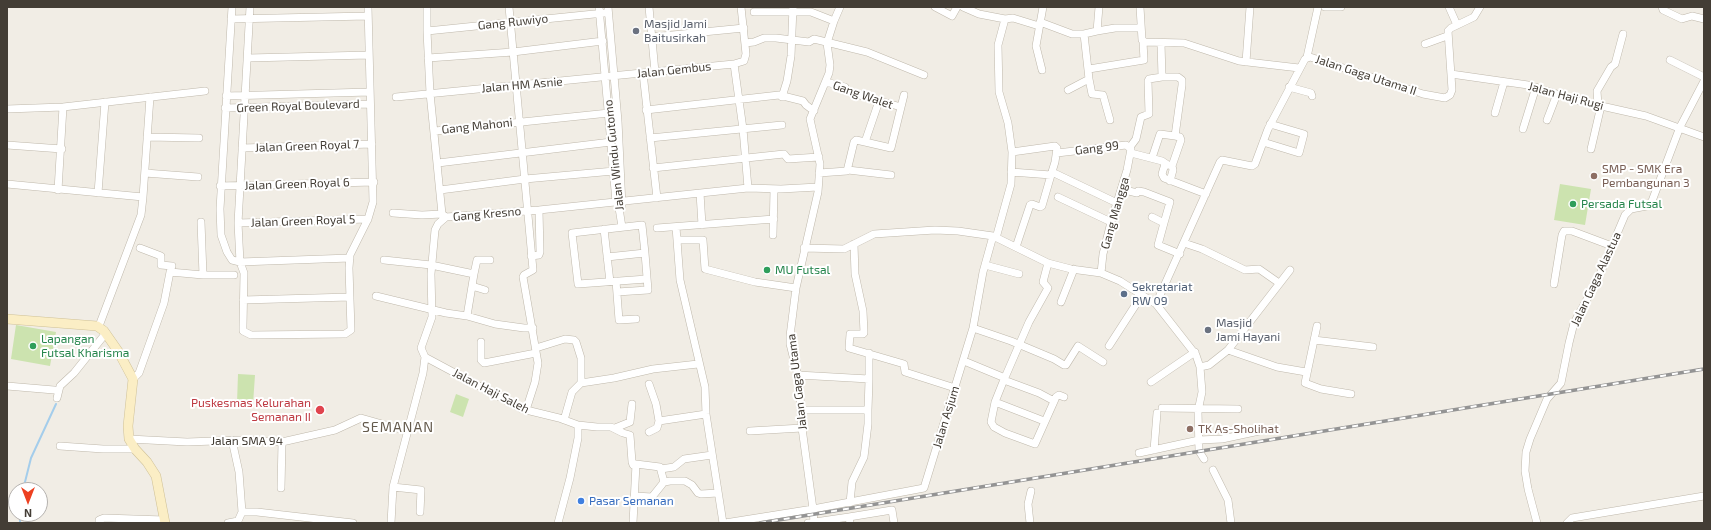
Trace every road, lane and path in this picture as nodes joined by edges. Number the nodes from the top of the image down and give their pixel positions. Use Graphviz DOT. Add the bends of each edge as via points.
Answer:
graph roads {
  1 [pos="232,7"];
  2 [pos="250,7"];
  3 [pos="368,7"];
  4 [pos="427,7"];
  5 [pos="509,7"];
  6 [pos="649,7"];
  7 [pos="741,7"];
  8 [pos="840,7"];
  9 [pos="935,7"];
  10 [pos="957,7"];
  11 [pos="963,7"];
  12 [pos="1043,7"];
  13 [pos="1099,7"];
  14 [pos="1140,7"];
  15 [pos="1250,7"];
  16 [pos="1318,7"];
  17 [pos="1325,7"];
  18 [pos="1341,7"];
  19 [pos="1449,7"];
  20 [pos="1480,7"];
  21 [pos="1662,7"];
  22 [pos="793,9"];
  23 [pos="599,10"];
  24 [pos="608,10"];
  25 [pos="754,12"];
  26 [pos="368,16"];
  27 [pos="250,18"];
  28 [pos="231,19"];
  29 [pos="1005,19"];
  30 [pos="1704,19"];
  31 [pos="834,21"];
  32 [pos="511,22"];
  33 [pos="1040,24"];
  34 [pos="1457,25"];
  35 [pos="744,28"];
  36 [pos="1141,28"];
  37 [pos="427,31"];
  38 [pos="1097,31"];
  39 [pos="1084,34"];
  40 [pos="1623,34"];
  41 [pos="1447,36"];
  42 [pos="652,37"];
  43 [pos="792,40"];
  44 [pos="603,41"];
  45 [pos="827,42"];
  46 [pos="1143,42"];
  47 [pos="745,43"];
  48 [pos="1161,43"];
  49 [pos="1425,44"];
  50 [pos="513,52"];
  51 [pos="369,55"];
  52 [pos="1307,57"];
  53 [pos="248,58"];
  54 [pos="428,58"];
  55 [pos="1670,60"];
  56 [pos="1246,62"];
  57 [pos="734,64"];
  58 [pos="1089,68"];
  59 [pos="1299,68"];
  60 [pos="1042,70"];
  61 [pos="655,72"];
  62 [pos="643,73"];
  63 [pos="1451,74"];
  64 [pos="924,75"];
  65 [pos="614,77"];
  66 [pos="1162,77"];
  67 [pos="1704,77"];
  68 [pos="606,78"];
  69 [pos="1089,79"];
  70 [pos="1704,81"];
  71 [pos="826,82"];
  72 [pos="1504,82"];
  73 [pos="517,85"];
  74 [pos="1289,87"];
  75 [pos="1536,88"];
  76 [pos="1068,90"];
  77 [pos="205,91"];
  78 [pos="370,92"];
  79 [pos="430,94"];
  80 [pos="1557,94"];
  81 [pos="904,95"];
  82 [pos="226,96"];
  83 [pos="246,96"];
  84 [pos="1312,96"];
  85 [pos="150,97"];
  86 [pos="396,97"];
  87 [pos="782,97"];
  88 [pos="739,98"];
  89 [pos="879,101"];
  90 [pos="105,102"];
  91 [pos="370,104"];
  92 [pos="1600,105"];
  93 [pos="63,107"];
  94 [pos="245,107"];
  95 [pos="901,107"];
  96 [pos="225,108"];
  97 [pos="7,109"];
  98 [pos="646,110"];
  99 [pos="814,112"];
  100 [pos="609,113"];
  101 [pos="1495,113"];
  102 [pos="1110,120"];
  103 [pos="1547,120"];
  104 [pos="618,121"];
  105 [pos="520,122"];
  106 [pos="610,122"];
  107 [pos="1270,124"];
  108 [pos="782,125"];
  109 [pos="1680,127"];
  110 [pos="743,129"];
  111 [pos="1523,129"];
  112 [pos="435,131"];
  113 [pos="1175,136"];
  114 [pos="147,137"];
  115 [pos="1704,137"];
  116 [pos="199,138"];
  117 [pos="650,138"];
  118 [pos="611,142"];
  119 [pos="865,142"];
  120 [pos="1263,142"];
  121 [pos="372,144"];
  122 [pos="7,145"];
  123 [pos="242,148"];
  124 [pos="62,149"];
  125 [pos="1591,149"];
  126 [pos="1130,150"];
  127 [pos="522,152"];
  128 [pos="1012,152"];
  129 [pos="1056,153"];
  130 [pos="819,157"];
  131 [pos="1152,158"];
  132 [pos="746,159"];
  133 [pos="438,163"];
  134 [pos="1165,164"];
  135 [pos="1172,166"];
  136 [pos="653,168"];
  137 [pos="848,170"];
  138 [pos="614,171"];
  139 [pos="1011,172"];
  140 [pos="145,173"];
  141 [pos="819,173"];
  142 [pos="1052,174"];
  143 [pos="891,175"];
  144 [pos="198,177"];
  145 [pos="525,179"];
  146 [pos="1170,181"];
  147 [pos="374,182"];
  148 [pos="7,184"];
  149 [pos="220,186"];
  150 [pos="240,186"];
  151 [pos="818,187"];
  152 [pos="748,188"];
  153 [pos="774,189"];
  154 [pos="1121,189"];
  155 [pos="58,190"];
  156 [pos="440,190"];
  157 [pos="98,193"];
  158 [pos="700,193"];
  159 [pos="1206,194"];
  160 [pos="1058,197"];
  161 [pos="143,198"];
  162 [pos="656,198"];
  163 [pos="620,202"];
  164 [pos="1117,203"];
  165 [pos="539,210"];
  166 [pos="528,211"];
  167 [pos="393,213"];
  168 [pos="444,216"];
  169 [pos="1152,217"];
  170 [pos="774,219"];
  171 [pos="368,220"];
  172 [pos="201,222"];
  173 [pos="1110,222"];
  174 [pos="238,223"];
  175 [pos="1164,223"];
  176 [pos="702,225"];
  177 [pos="622,227"];
  178 [pos="676,227"];
  179 [pos="656,228"];
  180 [pos="604,229"];
  181 [pos="773,235"];
  182 [pos="994,237"];
  183 [pos="678,240"];
  184 [pos="1184,243"];
  185 [pos="854,244"];
  186 [pos="1612,246"];
  187 [pos="1016,247"];
  188 [pos="140,248"];
  189 [pos="804,248"];
  190 [pos="645,253"];
  191 [pos="1180,254"];
  192 [pos="531,256"];
  193 [pos="607,257"];
  194 [pos="350,258"];
  195 [pos="384,260"];
  196 [pos="490,260"];
  197 [pos="240,262"];
  198 [pos="1048,263"];
  199 [pos="431,265"];
  200 [pos="985,265"];
  201 [pos="1074,270"];
  202 [pos="1290,270"];
  203 [pos="170,272"];
  204 [pos="1101,273"];
  205 [pos="474,274"];
  206 [pos="1019,274"];
  207 [pos="203,275"];
  208 [pos="234,275"];
  209 [pos="647,279"];
  210 [pos="613,281"];
  211 [pos="1279,283"];
  212 [pos="1554,284"];
  213 [pos="472,286"];
  214 [pos="796,288"];
  215 [pos="485,290"];
  216 [pos="617,292"];
  217 [pos="1142,295"];
  218 [pos="376,296"];
  219 [pos="350,297"];
  220 [pos="243,300"];
  221 [pos="1061,302"];
  222 [pos="1156,304"];
  223 [pos="432,309"];
  224 [pos="467,316"];
  225 [pos="7,319"];
  226 [pos="636,319"];
  227 [pos="1317,326"];
  228 [pos="533,328"];
  229 [pos="973,328"];
  230 [pos="102,329"];
  231 [pos="1314,340"];
  232 [pos="481,342"];
  233 [pos="1019,344"];
  234 [pos="1109,346"];
  235 [pos="1373,347"];
  236 [pos="536,350"];
  237 [pos="1228,350"];
  238 [pos="1195,352"];
  239 [pos="869,353"];
  240 [pos="425,357"];
  241 [pos="964,361"];
  242 [pos="1103,362"];
  243 [pos="698,364"];
  244 [pos="1200,367"];
  245 [pos="1306,372"];
  246 [pos="798,375"];
  247 [pos="133,379"];
  248 [pos="869,379"];
  249 [pos="1004,379"];
  250 [pos="1151,382"];
  251 [pos="580,383"];
  252 [pos="649,384"];
  253 [pos="7,386"];
  254 [pos="954,388"];
  255 [pos="54,390"];
  256 [pos="1350,394"];
  257 [pos="57,398"];
  258 [pos="1064,398"];
  259 [pos="1054,401"];
  260 [pos="995,402"];
  261 [pos="632,404"];
  262 [pos="1199,408"];
  263 [pos="1238,409"];
  264 [pos="526,410"];
  265 [pos="801,410"];
  266 [pos="868,410"];
  267 [pos="706,414"];
  268 [pos="564,420"];
  269 [pos="1044,420"];
  270 [pos="659,421"];
  271 [pos="578,425"];
  272 [pos="615,428"];
  273 [pos="802,428"];
  274 [pos="1264,430"];
  275 [pos="407,431"];
  276 [pos="750,431"];
  277 [pos="649,432"];
  278 [pos="130,439"];
  279 [pos="232,440"];
  280 [pos="1199,440"];
  281 [pos="282,442"];
  282 [pos="60,446"];
  283 [pos="134,449"];
  284 [pos="1154,450"];
  285 [pos="1139,453"];
  286 [pos="712,455"];
  287 [pos="1204,459"];
  288 [pos="636,464"];
  289 [pos="661,469"];
  290 [pos="1213,470"];
  291 [pos="664,482"];
  292 [pos="393,487"];
  293 [pos="281,488"];
  294 [pos="1031,491"];
  295 [pos="718,493"];
  296 [pos="634,496"];
  297 [pos="1704,496"];
  298 [pos="850,503"];
  299 [pos="813,510"];
  300 [pos="242,512"];
  301 [pos="420,512"];
  302 [pos="849,520"];
  303 [pos="164,521"];
  304 [pos="1231,522"];
  305 [pos="99,523"];
  306 [pos="228,523"];
  307 [pos="353,523"];
  308 [pos="391,523"];
  309 [pos="558,523"];
  310 [pos="633,523"];
  311 [pos="724,523"];
  312 [pos="812,523"];
  313 [pos="894,523"];
  314 [pos="1030,523"];
  315 [pos="1536,523"];
  316 [pos="1568,523"];
  1 -- 28 [label="street"];
  2 -- 27 [label="street"];
  3 -- 26 [label="street"];
  4 -- 37 [label="street"];
  5 -- 32 [label="street"];
  6 -- 42 [label="street"];
  7 -- 35 [label="street"];
  8 -- 31 [label="street, Jalan Gaga Utama"];
  9 -- 10 [label="street" via="952,16"];
  11 -- 29 [label="street" via="975,13"];
  12 -- 33 [label="street"];
  13 -- 38 [label="street"];
  14 -- 36 [label="street"];
  15 -- 56 [label="street"];
  16 -- 52 [label="street"];
  17 -- 18 [label="street"];
  19 -- 34 [label="street"];
  20 -- 34 [label="street" via="1474,17"];
  21 -- 30 [label="street" via="1663,10 1682,19 1692,16"];
  22 -- 25 [label="street"];
  22 -- 31 [label="street"];
  22 -- 43 [label="street"];
  23 -- 24 [label="street, Gang Ruwiyo"];
  23 -- 32 [label="street, Gang Ruwiyo"];
  23 -- 44 [label="street, Jalan Windu Gutomo"];
  24 -- 65 [label="street, Jalan Windu Gutomo"];
  26 -- 27 [label="street"];
  26 -- 51 [label="street"];
  27 -- 28 [label="street"];
  27 -- 53 [label="street"];
  28 -- 82 [label="street"];
  29 -- 33 [label="street" via="1013,18"];
  29 -- 128 [label="street, Jalan Asjum" via="998,45 999,92 1008,123"];
  31 -- 45 [label="street, Jalan Gaga Utama"];
  32 -- 37 [label="street, Gang Ruwiyo"];
  32 -- 50 [label="street"];
  33 -- 39 [label="street" via="1052,25 1066,33"];
  33 -- 60 [label="street" via="1036,46"];
  34 -- 41 [label="street" via="1449,29"];
  35 -- 42 [label="street"];
  35 -- 47 [label="street"];
  36 -- 38 [label="street"];
  36 -- 46 [label="street"];
  37 -- 54 [label="street"];
  38 -- 39 [label="street"];
  39 -- 58 [label="street"];
  40 -- 92 [label="street" via="1615,64 1597,91"];
  41 -- 49 [label="street"];
  41 -- 63 [label="street"];
  42 -- 61 [label="street"];
  43 -- 45 [label="street" via="809,42 814,39"];
  43 -- 47 [label="street" via="764,38"];
  43 -- 87 [label="street" via="787,81"];
  44 -- 50 [label="street"];
  44 -- 68 [label="street, Jalan Windu Gutomo"];
  45 -- 64 [label="street" via="867,52"];
  45 -- 71 [label="street, Jalan Gaga Utama" via="830,65"];
  46 -- 48 [label="street"];
  46 -- 58 [label="street" via="1144,60"];
  47 -- 57 [label="street" via="746,58"];
  48 -- 56 [label="street" via="1184,43"];
  48 -- 66 [label="street"];
  50 -- 54 [label="street"];
  50 -- 73 [label="street"];
  51 -- 53 [label="street"];
  51 -- 78 [label="street"];
  52 -- 59 [label="street, Jalan Gaga Utama II"];
  52 -- 63 [label="street, Jalan Gaga Utama II" via="1443,99 1451,92"];
  53 -- 83 [label="street"];
  54 -- 79 [label="street"];
  55 -- 67 [label="street"];
  56 -- 59 [label="street"];
  57 -- 61 [label="street, Jalan Gembus"];
  57 -- 88 [label="street"];
  58 -- 69 [label="street"];
  59 -- 74 [label="street, Jalan Gaga Utama II"];
  61 -- 62 [label="street, Jalan Gembus"];
  62 -- 65 [label="street, Jalan Gembus"];
  62 -- 98 [label="street"];
  63 -- 72 [label="street, Jalan Haji Rugi"];
  65 -- 68 [label="street, Jalan HM Asnie"];
  65 -- 104 [label="street, Jalan Windu Gutomo"];
  66 -- 113 [label="street" via="1178,77 1182,80"];
  66 -- 126 [label="street, Gang Mangga" via="1148,81 1149,114 1141,117 1136,139"];
  68 -- 73 [label="street, Jalan HM Asnie"];
  68 -- 100 [label="street, Jalan Windu Gutomo"];
  69 -- 76 [label="street"];
  69 -- 102 [label="street" via="1092,94 1103,95"];
  70 -- 109 [label="street, Jalan Gaga Alastua"];
  71 -- 89 [label="street, Gang Walet" via="845,88 845,91"];
  71 -- 99 [label="street, Jalan Gaga Utama"];
  72 -- 75 [label="street, Jalan Haji Rugi"];
  72 -- 101 [label="street"];
  73 -- 79 [label="street, Jalan HM Asnie"];
  73 -- 105 [label="street"];
  74 -- 84 [label="street" via="1311,93"];
  74 -- 107 [label="street, Jalan Gaga Utama II"];
  75 -- 80 [label="street, Jalan Haji Rugi"];
  75 -- 111 [label="street"];
  77 -- 85 [label="street"];
  78 -- 83 [label="street, Green Royal Boulevard"];
  78 -- 91 [label="street"];
  79 -- 86 [label="street, Jalan HM Asnie"];
  79 -- 112 [label="street"];
  80 -- 92 [label="street, Jalan Haji Rugi"];
  80 -- 103 [label="street"];
  81 -- 95 [label="street"];
  82 -- 83 [label="street, Green Royal Boulevard"];
  82 -- 96 [label="street"];
  83 -- 94 [label="street"];
  85 -- 90 [label="street"];
  85 -- 114 [label="street"];
  87 -- 88 [label="street" via="778,95"];
  87 -- 99 [label="street" via="803,101"];
  88 -- 98 [label="street"];
  88 -- 110 [label="street"];
  89 -- 95 [label="street, Gang Walet"];
  89 -- 119 [label="street"];
  90 -- 93 [label="street"];
  90 -- 157 [label="street"];
  91 -- 94 [label="street, Green Royal Boulevard"];
  91 -- 121 [label="street"];
  92 -- 109 [label="street, Jalan Haji Rugi" via="1627,110"];
  92 -- 125 [label="street"];
  93 -- 97 [label="street"];
  93 -- 124 [label="street"];
  94 -- 96 [label="street, Green Royal Boulevard"];
  94 -- 123 [label="street"];
  95 -- 119 [label="street" via="891,148"];
  96 -- 149 [label="street"];
  98 -- 117 [label="street"];
  99 -- 130 [label="street, Jalan Gaga Utama" via="811,122"];
  100 -- 105 [label="street, Gang Mahoni"];
  100 -- 106 [label="street, Jalan Windu Gutomo"];
  104 -- 106 [label="street"];
  104 -- 163 [label="street, Jalan Windu Gutomo"];
  105 -- 112 [label="street, Gang Mahoni"];
  105 -- 127 [label="street"];
  106 -- 118 [label="street, Jalan Windu Gutomo"];
  107 -- 120 [label="street, Jalan Gaga Utama II"];
  107 -- 120 [label="street" via="1304,134 1298,153"];
  108 -- 110 [label="street"];
  109 -- 115 [label="street, Jalan Haji Rugi"];
  109 -- 186 [label="street, Jalan Gaga Alastua" via="1652,201 1647,206 1627,212"];
  110 -- 117 [label="street"];
  110 -- 132 [label="street"];
  112 -- 133 [label="street"];
  113 -- 131 [label="street" via="1160,134"];
  113 -- 135 [label="street" via="1181,140"];
  114 -- 116 [label="street"];
  114 -- 140 [label="street"];
  117 -- 136 [label="street"];
  118 -- 127 [label="street"];
  118 -- 138 [label="street, Jalan Windu Gutomo"];
  119 -- 137 [label="street" via="854,142"];
  120 -- 159 [label="street, Jalan Gaga Utama II" via="1252,166 1222,160"];
  121 -- 123 [label="street, Jalan Green Royal 7"];
  121 -- 147 [label="street"];
  122 -- 124 [label="street"];
  123 -- 150 [label="street"];
  124 -- 155 [label="street"];
  126 -- 129 [label="street, Gang 99" via="1126,145"];
  126 -- 131 [label="street, Gang 99"];
  126 -- 154 [label="street, Gang Mangga"];
  127 -- 133 [label="street"];
  127 -- 145 [label="street"];
  128 -- 129 [label="street" via="1055,146"];
  128 -- 139 [label="street, Jalan Asjum"];
  129 -- 142 [label="street"];
  130 -- 132 [label="street" via="788,160 784,154"];
  130 -- 141 [label="street, Jalan Gaga Utama"];
  131 -- 134 [label="street, Gang 99"];
  132 -- 136 [label="street"];
  132 -- 152 [label="street"];
  133 -- 156 [label="street"];
  134 -- 135 [label="street, Gang 99"];
  134 -- 146 [label="street" via="1162,176"];
  135 -- 146 [label="street"];
  136 -- 162 [label="street"];
  137 -- 141 [label="street"];
  137 -- 143 [label="street"];
  138 -- 145 [label="street"];
  138 -- 163 [label="street, Jalan Windu Gutomo"];
  139 -- 142 [label="street"];
  139 -- 182 [label="street, Jalan Asjum" via="1011,189"];
  140 -- 144 [label="street"];
  140 -- 161 [label="street"];
  141 -- 151 [label="street, Jalan Gaga Utama"];
  142 -- 164 [label="street"];
  142 -- 187 [label="street" via="1042,206 1030,204"];
  145 -- 156 [label="street"];
  145 -- 166 [label="street"];
  146 -- 159 [label="street"];
  147 -- 150 [label="street, Jalan Green Royal 6"];
  147 -- 171 [label="street" via="373,205"];
  148 -- 155 [label="street"];
  149 -- 150 [label="street, Jalan Green Royal 6"];
  149 -- 197 [label="street" via="221,235 229,257"];
  150 -- 174 [label="street"];
  151 -- 153 [label="street, Gang Kresno"];
  151 -- 189 [label="street, Jalan Gaga Utama"];
  152 -- 153 [label="street, Gang Kresno"];
  152 -- 158 [label="street, Gang Kresno"];
  153 -- 170 [label="street"];
  154 -- 164 [label="street, Gang Mangga"];
  154 -- 175 [label="street" via="1144,192 1170,202"];
  155 -- 157 [label="street"];
  156 -- 168 [label="street"];
  157 -- 161 [label="street"];
  158 -- 162 [label="street, Gang Kresno"];
  158 -- 176 [label="street"];
  159 -- 184 [label="street, Jalan Gaga Utama II"];
  160 -- 173 [label="street"];
  161 -- 230 [label="street" via="141,215"];
  162 -- 163 [label="street, Gang Kresno"];
  163 -- 165 [label="street, Gang Kresno"];
  163 -- 177 [label="street, Jalan Windu Gutomo"];
  164 -- 173 [label="street, Gang Mangga"];
  165 -- 166 [label="street, Gang Kresno"];
  165 -- 192 [label="street" via="540,252 539,255"];
  166 -- 168 [label="street, Gang Kresno"];
  166 -- 192 [label="street"];
  167 -- 168 [label="street, Gang Kresno"];
  168 -- 199 [label="street" via="435,230"];
  169 -- 175 [label="street"];
  170 -- 176 [label="street"];
  170 -- 181 [label="street"];
  171 -- 174 [label="street, Jalan Green Royal 5"];
  171 -- 194 [label="street"];
  172 -- 207 [label="street"];
  173 -- 204 [label="street, Gang Mangga"];
  174 -- 197 [label="street"];
  175 -- 191 [label="street" via="1158,245"];
  176 -- 178 [label="street"];
  177 -- 180 [label="street"];
  177 -- 190 [label="street" via="642,225"];
  178 -- 179 [label="street"];
  178 -- 183 [label="street"];
  180 -- 193 [label="street"];
  180 -- 210 [label="street" via="572,233 578,284"];
  182 -- 185 [label="street" via="958,231 928,231 874,234"];
  182 -- 187 [label="street"];
  182 -- 200 [label="street, Jalan Asjum"];
  183 -- 214 [label="street" via="703,240 705,269 749,281"];
  183 -- 243 [label="street" via="680,280"];
  184 -- 191 [label="street, Jalan Gaga Utama II"];
  184 -- 211 [label="street" via="1245,270 1259,270"];
  185 -- 189 [label="street" via="844,249"];
  185 -- 239 [label="street" via="855,274 863,310 864,333 850,334 848,347"];
  186 -- 212 [label="street" via="1572,231 1564,231"];
  186 -- 315 [label="street, Jalan Gaga Alastua" via="1597,281 1574,323 1562,381 1547,399 1530,439 1525,465"];
  187 -- 198 [label="street"];
  188 -- 203 [label="street" via="161,256 161,265 172,266"];
  189 -- 214 [label="street, Jalan Gaga Utama"];
  190 -- 193 [label="street"];
  190 -- 209 [label="street"];
  191 -- 222 [label="street, Jalan Gaga Utama II"];
  192 -- 228 [label="street" via="532,270 523,277"];
  193 -- 210 [label="street"];
  194 -- 197 [label="street"];
  194 -- 219 [label="street"];
  195 -- 199 [label="street"];
  196 -- 205 [label="street" via="477,260"];
  197 -- 220 [label="street" via="244,273"];
  198 -- 201 [label="street"];
  198 -- 233 [label="street" via="1043,282 1048,288"];
  199 -- 205 [label="street"];
  199 -- 223 [label="street"];
  200 -- 206 [label="street"];
  200 -- 229 [label="street, Jalan Asjum"];
  201 -- 204 [label="street"];
  201 -- 221 [label="street"];
  202 -- 211 [label="street"];
  203 -- 207 [label="street"];
  203 -- 247 [label="street" via="164,303 139,373"];
  204 -- 217 [label="street"];
  205 -- 213 [label="street"];
  207 -- 208 [label="street"];
  209 -- 210 [label="street"];
  209 -- 216 [label="street" via="648,290"];
  210 -- 216 [label="street"];
  211 -- 237 [label="street"];
  213 -- 215 [label="street"];
  213 -- 224 [label="street"];
  214 -- 246 [label="street, Jalan Gaga Utama" via="790,344"];
  216 -- 226 [label="street" via="619,320"];
  217 -- 222 [label="street"];
  217 -- 234 [label="street"];
  218 -- 223 [label="street"];
  219 -- 220 [label="street"];
  219 -- 220 [label="street" via="351,330 345,334 251,335 243,331"];
  222 -- 238 [label="street"];
  223 -- 224 [label="street"];
  223 -- 240 [label="street" via="430,324 421,348"];
  224 -- 228 [label="street" via="495,324"];
  225 -- 230 [label="street"];
  227 -- 231 [label="street"];
  228 -- 236 [label="street"];
  229 -- 233 [label="street"];
  229 -- 241 [label="street, Jalan Asjum"];
  230 -- 247 [label="street" via="118,351"];
  230 -- 257 [label="street" via="74,373 60,386"];
  231 -- 235 [label="street"];
  231 -- 245 [label="street"];
  232 -- 236 [label="street" via="481,360 484,363"];
  233 -- 242 [label="street" via="1064,365 1078,346"];
  233 -- 249 [label="street"];
  236 -- 251 [label="street" via="565,339 574,340 581,358"];
  236 -- 264 [label="street" via="537,373"];
  237 -- 244 [label="street" via="1209,365"];
  237 -- 245 [label="street" via="1239,356 1277,367"];
  238 -- 244 [label="street"];
  238 -- 250 [label="street"];
  239 -- 248 [label="street"];
  239 -- 254 [label="street" via="904,364 905,372"];
  240 -- 264 [label="street, Jalan Haji Saleh"];
  240 -- 275 [label="street" via="424,373"];
  241 -- 249 [label="street"];
  241 -- 254 [label="street, Jalan Asjum"];
  243 -- 251 [label="street" via="653,369"];
  243 -- 267 [label="street" via="705,387"];
  244 -- 262 [label="street" via="1202,392"];
  245 -- 256 [label="street" via="1306,384"];
  246 -- 248 [label="street"];
  246 -- 265 [label="street, Jalan Gaga Utama"];
  247 -- 278 [label="street" via="128,426"];
  248 -- 266 [label="street"];
  249 -- 259 [label="street"];
  249 -- 260 [label="street"];
  251 -- 268 [label="street" via="572,392"];
  252 -- 270 [label="street"];
  253 -- 255 [label="street"];
  254 -- 298 [label="street, Jalan Asjum" via="924,488"];
  258 -- 259 [label="street" via="1057,396"];
  259 -- 269 [label="street"];
  260 -- 269 [label="street"];
  260 -- 269 [label="street" via="991,419 994,427 1019,439 1035,444"];
  261 -- 272 [label="street" via="630,422"];
  262 -- 263 [label="street"];
  262 -- 280 [label="street"];
  262 -- 284 [label="street" via="1160,411"];
  264 -- 268 [label="street, Jalan Haji Saleh"];
  265 -- 266 [label="street"];
  265 -- 273 [label="street, Jalan Gaga Utama"];
  266 -- 298 [label="street" via="864,457 852,482"];
  267 -- 270 [label="street"];
  267 -- 286 [label="street"];
  268 -- 271 [label="street, Jalan Haji Saleh"];
  270 -- 277 [label="street" via="656,428"];
  271 -- 272 [label="street, Jalan Haji Saleh"];
  271 -- 309 [label="street" via="572,471"];
  272 -- 288 [label="street" via="630,435 632,462 633,465"];
  273 -- 276 [label="street"];
  273 -- 299 [label="street, Jalan Gaga Utama"];
  274 -- 280 [label="street" via="1222,439"];
  275 -- 281 [label="street, Jalan SMA 94" via="361,418 335,430"];
  275 -- 292 [label="street"];
  278 -- 279 [label="street, Jalan SMA 94" via="187,442"];
  278 -- 283 [label="street"];
  279 -- 281 [label="street, Jalan SMA 94"];
  279 -- 300 [label="street" via="239,472"];
  280 -- 284 [label="street"];
  280 -- 287 [label="street" via="1199,451"];
  281 -- 293 [label="street"];
  282 -- 283 [label="street"];
  283 -- 303 [label="street" via="156,476"];
  284 -- 285 [label="street"];
  286 -- 289 [label="street" via="684,459 674,467"];
  286 -- 295 [label="street"];
  288 -- 289 [label="street" via="658,466"];
  288 -- 296 [label="street"];
  289 -- 291 [label="street"];
  290 -- 304 [label="street" via="1228,500"];
  291 -- 295 [label="street" via="685,481 698,493"];
  291 -- 296 [label="street" via="653,496"];
  292 -- 301 [label="street" via="420,490"];
  292 -- 308 [label="street"];
  294 -- 314 [label="street" via="1028,504"];
  295 -- 311 [label="street"];
  296 -- 310 [label="street"];
  297 -- 316 [label="street" via="1572,518"];
  298 -- 299 [label="street, Jalan Asjum"];
  299 -- 311 [label="street"];
  299 -- 312 [label="street, Jalan Gaga Utama"];
  300 -- 306 [label="street" via="238,521"];
  300 -- 307 [label="street"];
  302 -- 312 [label="street"];
  302 -- 313 [label="street" via="892,510"];
  303 -- 305 [label="street" via="104,518 99,520"];
}
